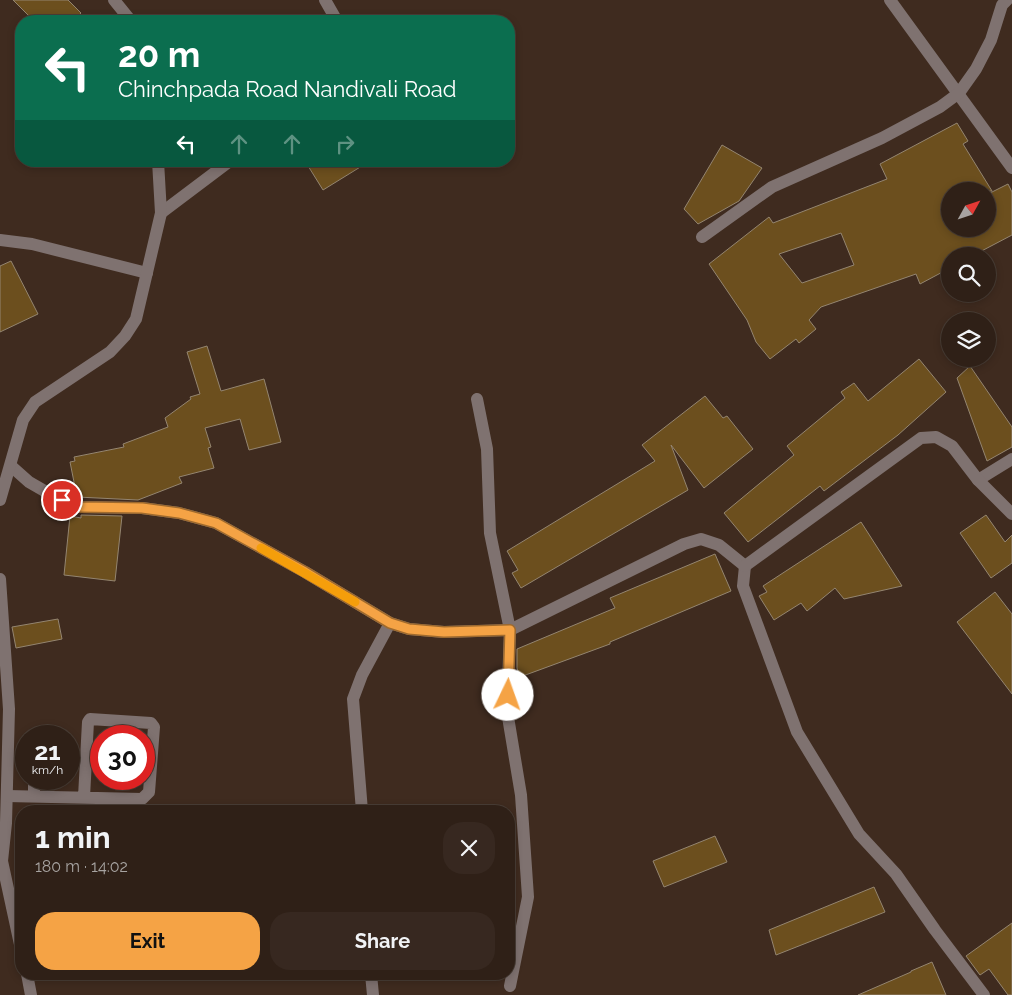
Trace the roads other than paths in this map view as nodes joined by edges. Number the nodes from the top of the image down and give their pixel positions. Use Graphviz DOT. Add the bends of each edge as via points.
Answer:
graph roads {
  1 [pos="114,0"];
  2 [pos="325,0"];
  3 [pos="890,0"];
  4 [pos="1006,0"];
  5 [pos="126,15"];
  6 [pos="334,15"];
  7 [pos="958,92"];
  8 [pos="158,167"];
  9 [pos="222,167"];
  10 [pos="1012,168"];
  11 [pos="161,213"];
  12 [pos="702,237"];
  13 [pos="0,240"];
  14 [pos="147,273"];
  15 [pos="477,399"];
  16 [pos="1012,459"];
  17 [pos="11,466"];
  18 [pos="978,480"];
  19 [pos="0,500"];
  20 [pos="1012,514"];
  21 [pos="745,566"];
  22 [pos="0,579"];
  23 [pos="390,623"];
  24 [pos="510,630"];
  25 [pos="34,790"];
  26 [pos="7,796"];
  27 [pos="34,796"];
  28 [pos="84,798"];
  29 [pos="362,805"];
  30 [pos="3,824"];
  31 [pos="15,921"];
  32 [pos="515,961"];
  33 [pos="27,980"];
  34 [pos="372,980"];
  35 [pos="511,980"];
  36 [pos="510,986"];
  37 [pos="31,995"];
  38 [pos="373,995"];
  39 [pos="984,995"];
  1 -- 5 [label="street"];
  2 -- 6 [label="street"];
  3 -- 7 [label="street"];
  4 -- 7 [label="street" via="980,61"];
  7 -- 10 [label="street"];
  7 -- 12 [label="street" via="925,116 772,187"];
  8 -- 11 [label="street"];
  9 -- 11 [label="street"];
  11 -- 14 [label="street"];
  13 -- 14 [label="street" via="32,244"];
  14 -- 17 [label="street" via="136,319 125,336 110,352 35,402 23,420"];
  15 -- 24 [label="street" via="487,449 490,533"];
  16 -- 18 [label="street"];
  17 -- 19 [label="street"];
  17 -- 23 [label="street" via="29,482 81,507 160,510 216,523"];
  18 -- 20 [label="street"];
  18 -- 21 [label="street" via="952,446 936,437 921,438"];
  21 -- 24 [label="street" via="719,545 701,539 684,544"];
  21 -- 39 [label="street" via="743,586 797,732 859,834 896,874"];
  22 -- 26 [label="street" via="9,708"];
  23 -- 24 [label="street" via="409,629 444,632"];
  23 -- 29 [label="street" via="353,699"];
  24 -- 32 [label="street" via="507,711 521,795 528,897"];
  25 -- 27 [label="street"];
  26 -- 27 [label="street"];
  26 -- 30 [label="street"];
  27 -- 28 [label="street"];
  28 -- 28 [label="street" via="142,799 146,796 149,792 154,727 151,723 90,719"];
  30 -- 31 [label="street" via="2,861"];
  33 -- 37 [label="street"];
  34 -- 38 [label="street"];
  35 -- 36 [label="street"];
}
